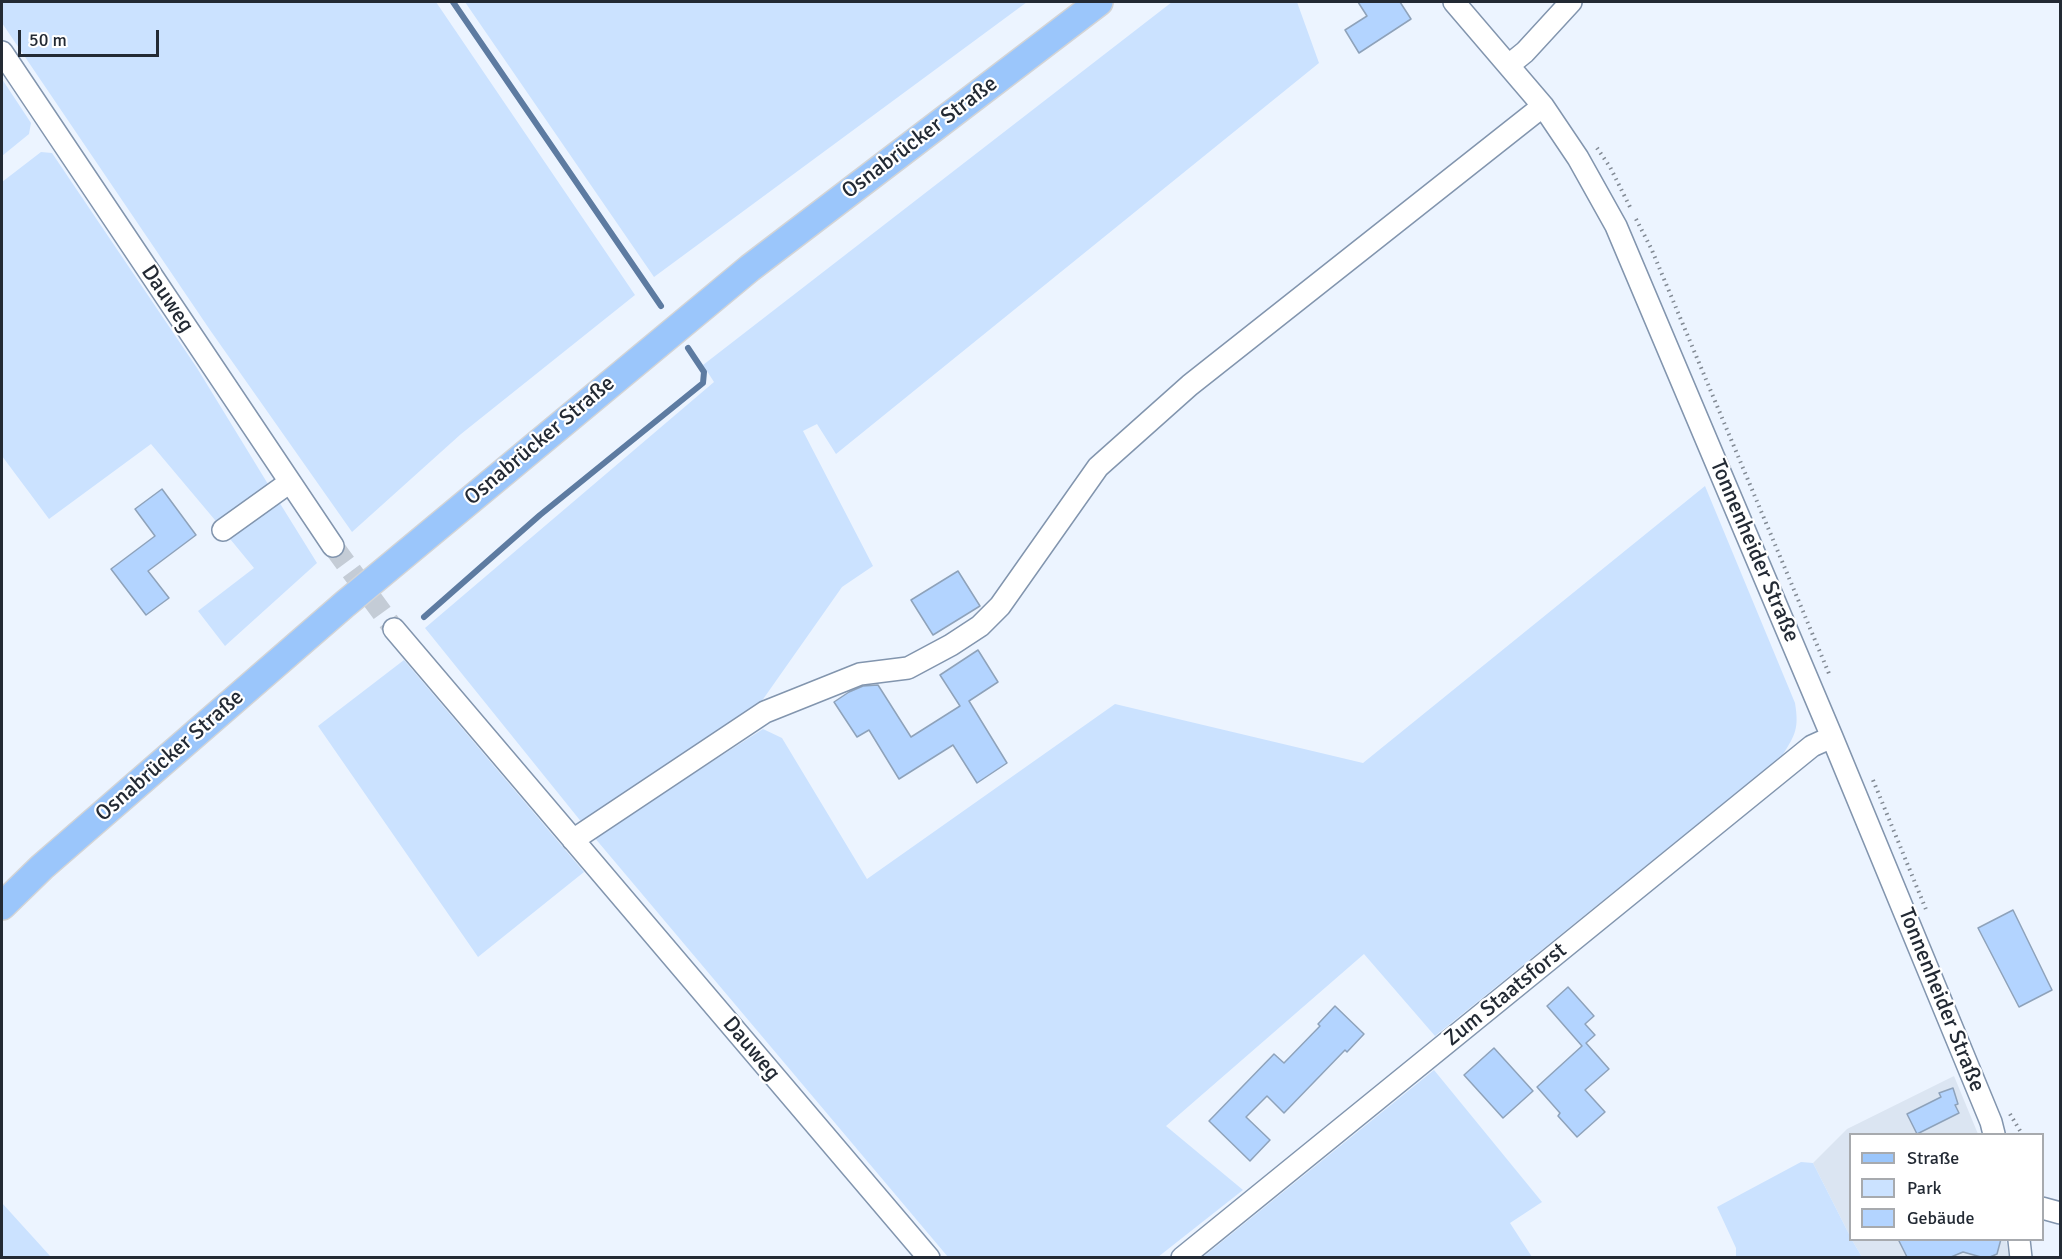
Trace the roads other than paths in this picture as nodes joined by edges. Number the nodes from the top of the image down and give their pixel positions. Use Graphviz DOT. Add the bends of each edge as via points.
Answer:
graph roads {
  1 [pos="1099,2"];
  2 [pos="1454,2"];
  3 [pos="1571,2"];
  4 [pos="2,52"];
  5 [pos="1509,65"];
  6 [pos="1543,106"];
  7 [pos="290,482"];
  8 [pos="223,530"];
  9 [pos="333,546"];
  10 [pos="394,629"];
  11 [pos="1832,736"];
  12 [pos="573,840"];
  13 [pos="2,906"];
  14 [pos="1994,1133"];
  15 [pos="2044,1208"];
  16 [pos="2061,1213"];
  17 [pos="2019,1241"];
  18 [pos="929,1257"];
  19 [pos="1182,1257"];
  20 [pos="2021,1257"];
  1 -- 13 [label="main road, Osnabrücker Straße" via="732,283 345,604"];
  2 -- 5 [label="street, Tonnenheider Straße"];
  3 -- 5 [label="street"];
  4 -- 7 [label="street, Dauweg"];
  5 -- 6 [label="street, Tonnenheider Straße"];
  6 -- 11 [label="street, Tonnenheider Straße" via="1616,226"];
  6 -- 12 [label="street" via="1190,386 1098,467 1000,606 980,626 908,668 860,674 765,712"];
  7 -- 8 [label="street"];
  7 -- 9 [label="street, Dauweg"];
  10 -- 12 [label="street, Dauweg"];
  11 -- 14 [label="street, Tonnenheider Straße"];
  11 -- 19 [label="street, Zum Staatsforst" via="1812,746"];
  12 -- 18 [label="street, Dauweg"];
  15 -- 16 [label="street"];
  17 -- 20 [label="street"];
}
